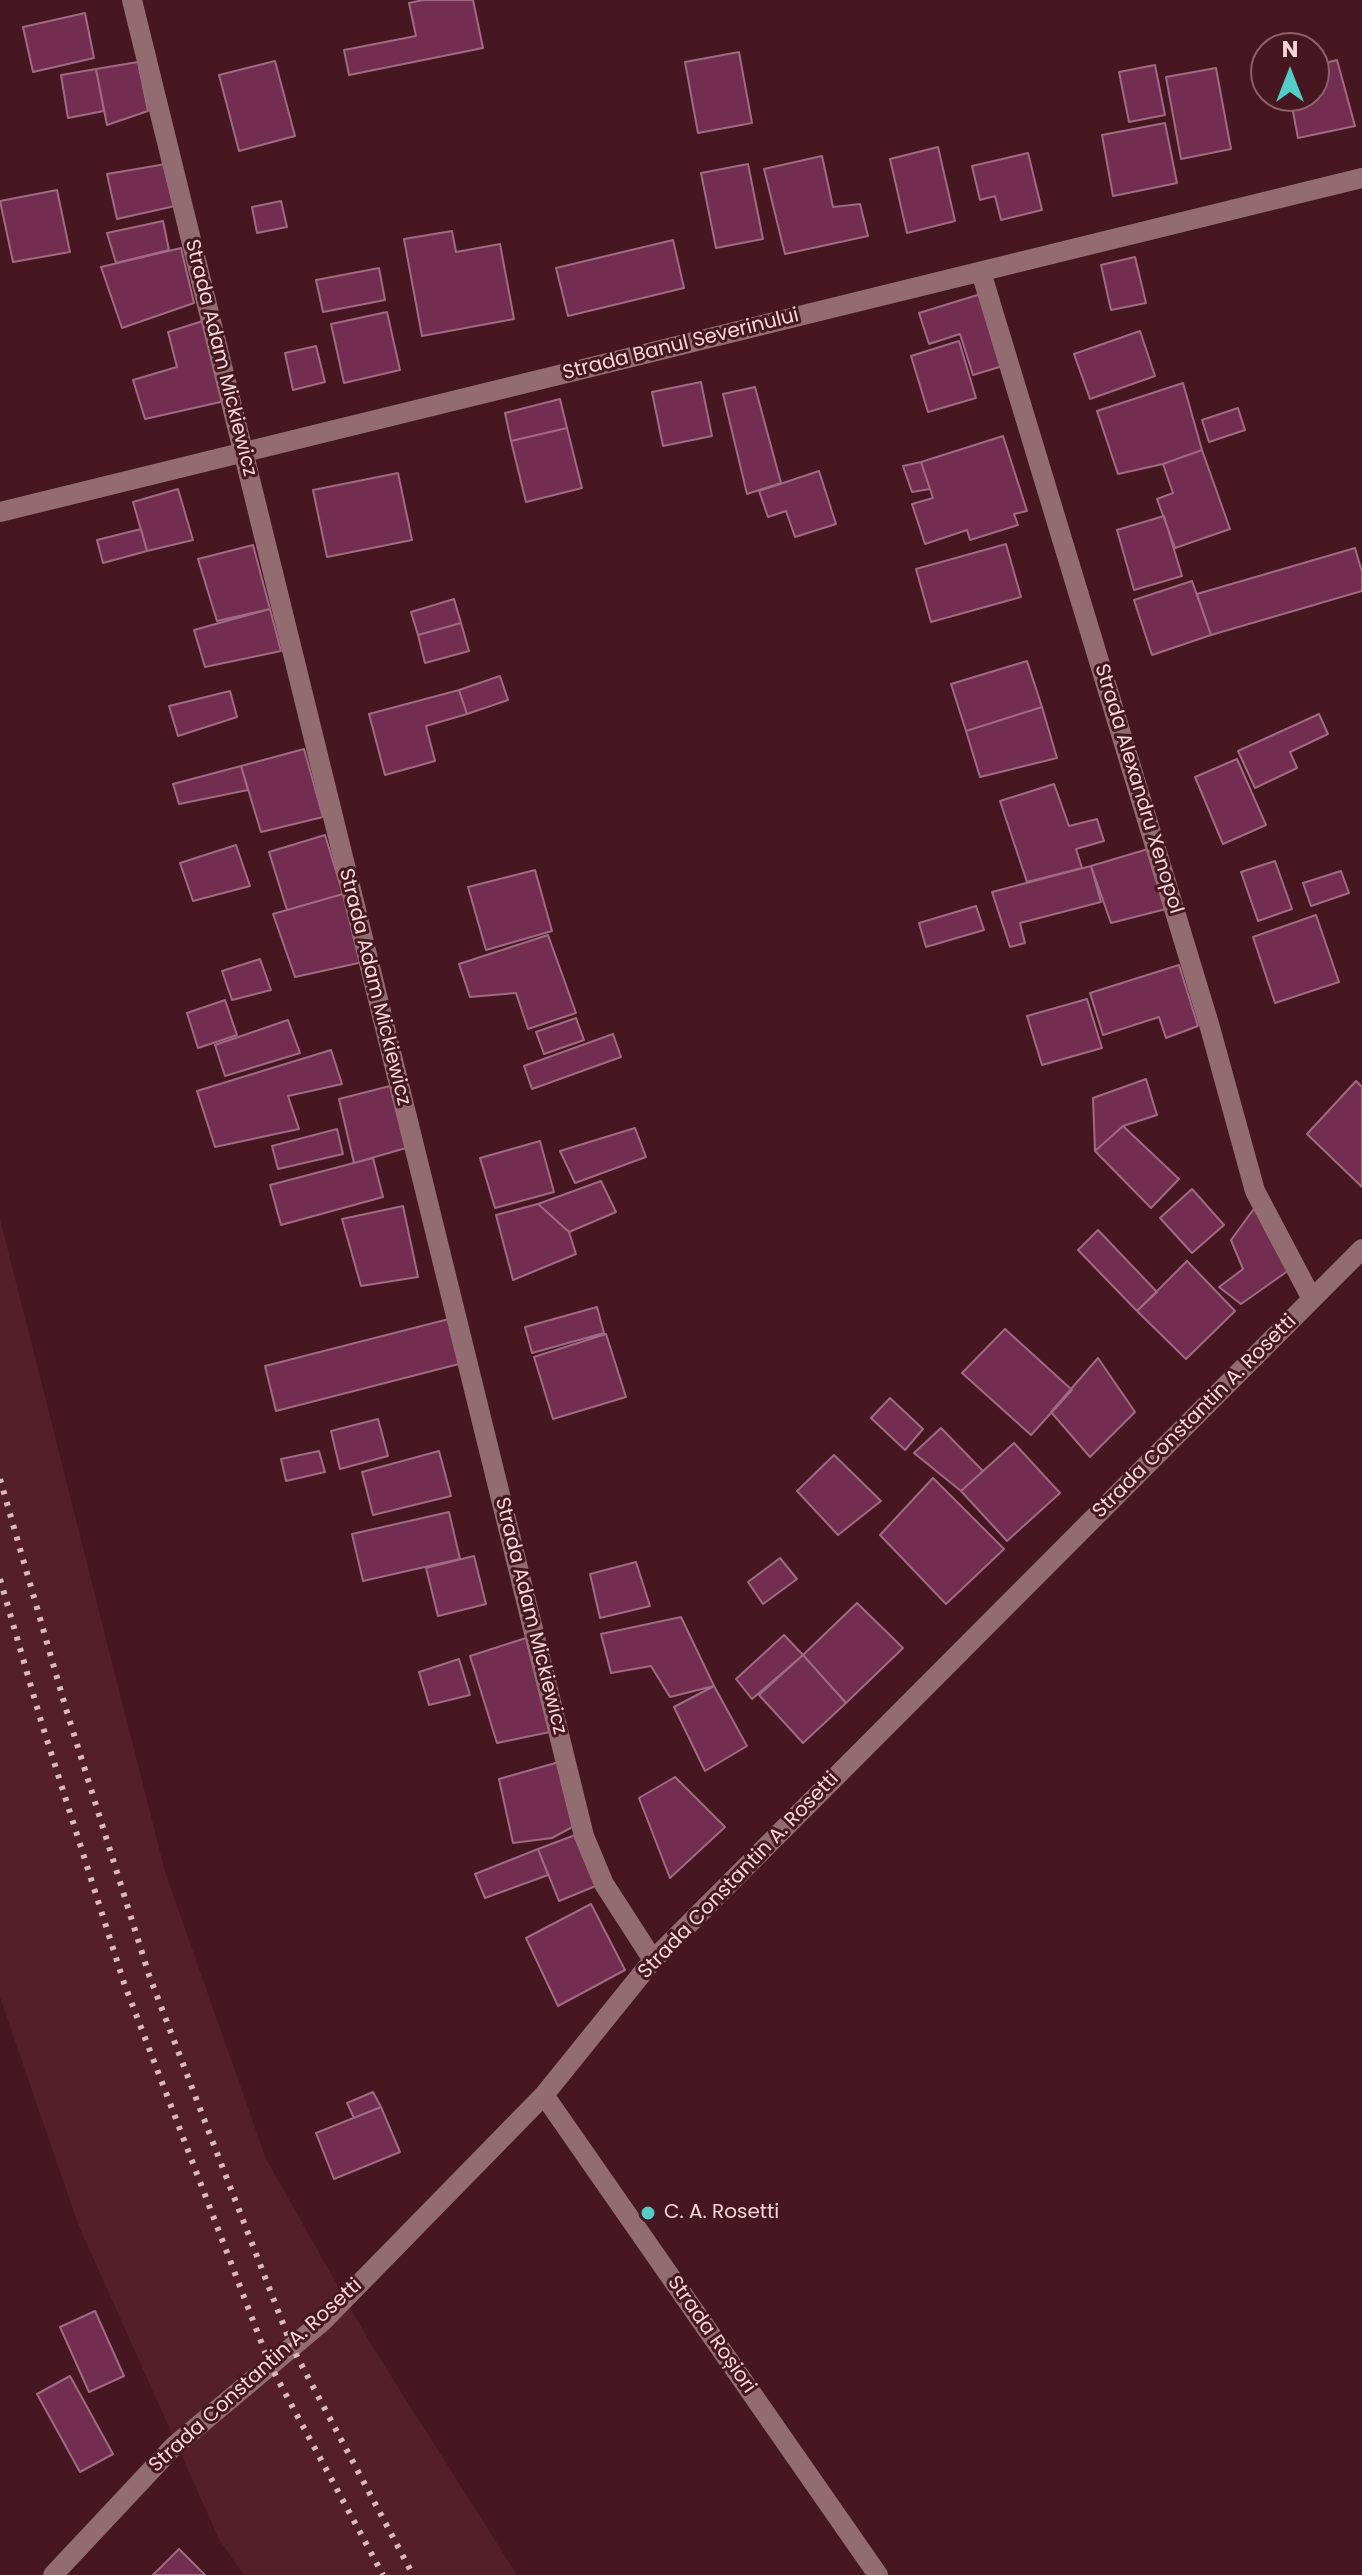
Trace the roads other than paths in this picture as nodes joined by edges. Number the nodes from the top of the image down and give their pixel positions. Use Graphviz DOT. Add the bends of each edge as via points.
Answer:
graph roads {
  1 [pos="132,0"];
  2 [pos="1362,178"];
  3 [pos="981,272"];
  4 [pos="244,453"];
  5 [pos="0,512"];
  6 [pos="1362,1249"];
  7 [pos="1312,1299"];
  8 [pos="653,1960"];
  9 [pos="544,2095"];
  10 [pos="53,2575"];
  11 [pos="878,2575"];
  1 -- 4 [label="street, Strada Adam Mickiewicz"];
  2 -- 3 [label="street, Strada Banul Severinului"];
  3 -- 4 [label="street, Strada Banul Severinului"];
  3 -- 7 [label="street, Strada Alexandru Xenopol" via="1255,1191"];
  4 -- 5 [label="street, Strada Banul Severinului"];
  4 -- 8 [label="street, Strada Adam Mickiewicz" via="584,1836 604,1884"];
  6 -- 7 [label="street, Strada Constantin A. Rosetti"];
  7 -- 8 [label="street, Strada Constantin A. Rosetti"];
  8 -- 9 [label="street, Strada Constantin A. Rosetti"];
  9 -- 10 [label="street, Strada Constantin A. Rosetti" via="323,2321 173,2447"];
  9 -- 11 [label="street, Strada Roșiori"];
}
